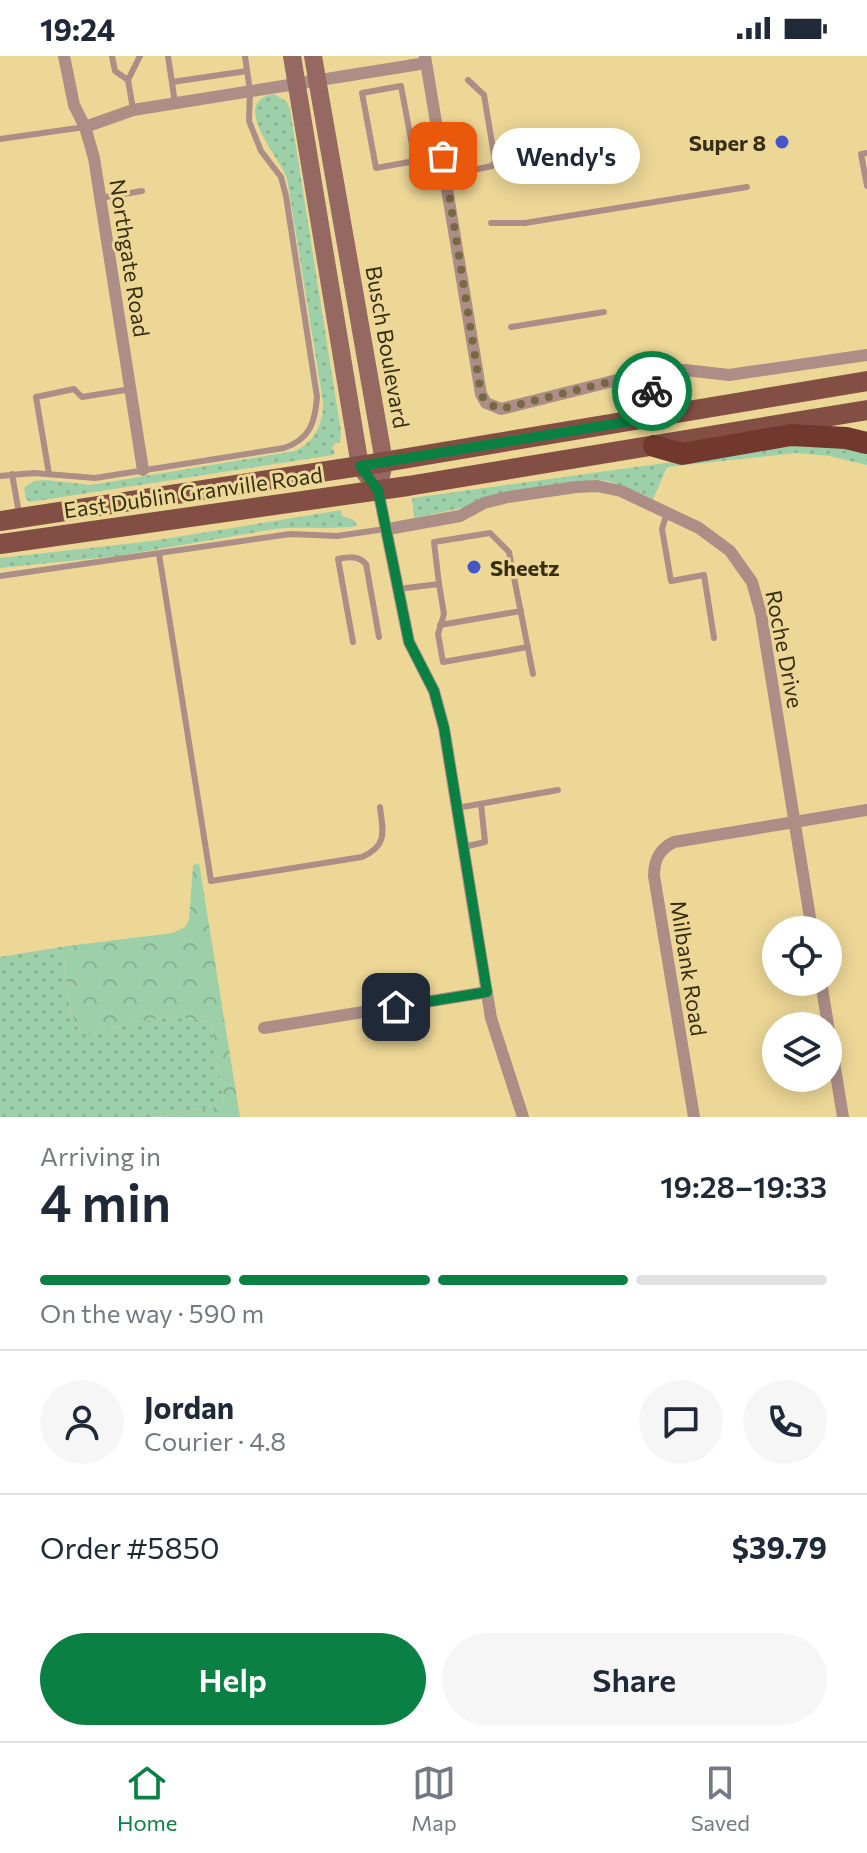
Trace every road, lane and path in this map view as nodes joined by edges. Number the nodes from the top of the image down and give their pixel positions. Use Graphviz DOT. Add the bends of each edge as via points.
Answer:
graph roads {
  1 [pos="64,56"];
  2 [pos="112,56"];
  3 [pos="140,56"];
  4 [pos="168,56"];
  5 [pos="245,56"];
  6 [pos="292,56"];
  7 [pos="313,56"];
  8 [pos="426,59"];
  9 [pos="247,71"];
  10 [pos="128,80"];
  11 [pos="468,80"];
  12 [pos="317,81"];
  13 [pos="172,82"];
  14 [pos="297,84"];
  15 [pos="250,91"];
  16 [pos="175,103"];
  17 [pos="133,110"];
  18 [pos="85,127"];
  19 [pos="0,139"];
  20 [pos="867,153"];
  21 [pos="415,161"];
  22 [pos="473,170"];
  23 [pos="867,186"];
  24 [pos="747,187"];
  25 [pos="142,191"];
  26 [pos="100,198"];
  27 [pos="491,223"];
  28 [pos="604,312"];
  29 [pos="511,327"];
  30 [pos="867,355"];
  31 [pos="649,372"];
  32 [pos="867,381"];
  33 [pos="131,389"];
  34 [pos="867,410"];
  35 [pos="656,417"];
  36 [pos="867,443"];
  37 [pos="654,446"];
  38 [pos="384,462"];
  39 [pos="360,466"];
  40 [pos="143,470"];
  41 [pos="12,474"];
  42 [pos="49,474"];
  43 [pos="0,476"];
  44 [pos="378,490"];
  45 [pos="667,513"];
  46 [pos="10,519"];
  47 [pos="388,529"];
  48 [pos="0,544"];
  49 [pos="159,554"];
  50 [pos="0,576"];
  51 [pos="439,584"];
  52 [pos="398,589"];
  53 [pos="521,611"];
  54 [pos="511,613"];
  55 [pos="498,615"];
  56 [pos="481,618"];
  57 [pos="461,621"];
  58 [pos="513,622"];
  59 [pos="452,623"];
  60 [pos="500,624"];
  61 [pos="440,625"];
  62 [pos="482,627"];
  63 [pos="463,630"];
  64 [pos="453,632"];
  65 [pos="379,637"];
  66 [pos="714,638"];
  67 [pos="353,642"];
  68 [pos="503,642"];
  69 [pos="485,645"];
  70 [pos="528,647"];
  71 [pos="466,648"];
  72 [pos="456,649"];
  73 [pos="505,651"];
  74 [pos="487,654"];
  75 [pos="468,658"];
  76 [pos="457,659"];
  77 [pos="533,674"];
  78 [pos="558,790"];
  79 [pos="481,804"];
  80 [pos="380,807"];
  81 [pos="457,808"];
  82 [pos="867,810"];
  83 [pos="794,822"];
  84 [pos="464,847"];
  85 [pos="810,916"];
  86 [pos="487,992"];
  87 [pos="823,996"];
  88 [pos="264,1028"];
  89 [pos="523,1117"];
  90 [pos="694,1117"];
  91 [pos="843,1117"];
  1 -- 18 [label="street, Northgate Road" via="74,105"];
  2 -- 10 [label="lane" via="115,71"];
  3 -- 10 [label="lane"];
  4 -- 13 [label="lane"];
  5 -- 9 [label="lane"];
  6 -- 14 [label="main road"];
  7 -- 12 [label="main road, Busch Boulevard"];
  8 -- 12 [label="street"];
  8 -- 31 [label="street" via="486,403 501,409"];
  9 -- 13 [label="lane"];
  9 -- 15 [label="lane"];
  10 -- 17 [label="lane"];
  11 -- 22 [label="lane" via="484,95 495,161"];
  12 -- 14 [label="street"];
  12 -- 38 [label="main road, Busch Boulevard"];
  13 -- 16 [label="lane"];
  14 -- 15 [label="street"];
  14 -- 39 [label="main road"];
  15 -- 16 [label="street"];
  15 -- 40 [label="lane, East Dublin Granville Road" via="249,121 286,196 316,417 299,443 284,448"];
  16 -- 17 [label="street"];
  17 -- 18 [label="street"];
  18 -- 19 [label="lane"];
  18 -- 26 [label="street, Northgate Road"];
  20 -- 23 [label="lane" via="861,154"];
  21 -- 21 [label="lane" via="401,86 362,93 376,168"];
  24 -- 27 [label="lane" via="525,223"];
  25 -- 26 [label="lane"];
  26 -- 33 [label="street, Northgate Road"];
  28 -- 29 [label="lane"];
  30 -- 31 [label="street" via="729,375"];
  31 -- 35 [label="street"];
  32 -- 35 [label="main road, East Dublin Granville Road"];
  33 -- 40 [label="street, Northgate Road"];
  33 -- 42 [label="lane" via="82,397 74,389 36,397"];
  34 -- 37 [label="main road, East Dublin Granville Road"];
  35 -- 38 [label="main road, East Dublin Granville Road"];
  36 -- 37 [label="highway" via="791,435 682,454"];
  37 -- 44 [label="main road, East Dublin Granville Road"];
  38 -- 39 [label="main road, East Dublin Granville Road"];
  38 -- 44 [label="main road, Busch Boulevard"];
  39 -- 44 [label="main road"];
  39 -- 46 [label="main road, East Dublin Granville Road"];
  40 -- 42 [label="lane, East Dublin Granville Road" via="85,479"];
  41 -- 42 [label="lane, East Dublin Granville Road"];
  41 -- 43 [label="lane, East Dublin Granville Road"];
  41 -- 46 [label="lane"];
  44 -- 47 [label="street"];
  44 -- 48 [label="main road, East Dublin Granville Road"];
  45 -- 47 [label="street, Roche Drive" via="621,491 576,487 493,500 460,516"];
  45 -- 66 [label="lane" via="662,529 671,581 704,575"];
  45 -- 83 [label="street, Roche Drive" via="730,551 752,582"];
  47 -- 49 [label="lane" via="337,536 290,534"];
  47 -- 52 [label="street"];
  49 -- 50 [label="lane"];
  49 -- 80 [label="lane" via="211,881 374,852 383,835"];
  51 -- 52 [label="lane"];
  51 -- 53 [label="lane" via="434,542 490,533 509,552"];
  51 -- 61 [label="lane" via="444,614"];
  52 -- 81 [label="street" via="409,642 434,691 444,728"];
  53 -- 54 [label="lane"];
  53 -- 70 [label="lane"];
  54 -- 55 [label="lane"];
  54 -- 58 [label="lane"];
  55 -- 56 [label="lane"];
  55 -- 60 [label="lane"];
  56 -- 57 [label="lane"];
  56 -- 62 [label="lane"];
  57 -- 59 [label="lane"];
  57 -- 63 [label="lane"];
  59 -- 61 [label="lane"];
  59 -- 64 [label="lane"];
  61 -- 76 [label="lane" via="443,662"];
  65 -- 67 [label="lane" via="366,564 362,559 338,559"];
  68 -- 73 [label="lane"];
  69 -- 74 [label="lane"];
  70 -- 73 [label="lane" via="516,645"];
  70 -- 77 [label="lane"];
  71 -- 75 [label="lane"];
  72 -- 76 [label="lane"];
  73 -- 74 [label="lane"];
  74 -- 75 [label="lane"];
  75 -- 76 [label="lane"];
  78 -- 79 [label="lane"];
  79 -- 81 [label="lane"];
  79 -- 84 [label="lane" via="485,842"];
  81 -- 84 [label="street"];
  82 -- 83 [label="street"];
  83 -- 85 [label="street, Roche Drive"];
  83 -- 90 [label="street, Milbank Road" via="683,840 667,845 654,863"];
  84 -- 86 [label="street"];
  86 -- 88 [label="street"];
  86 -- 89 [label="street"];
  87 -- 91 [label="street"];
}
